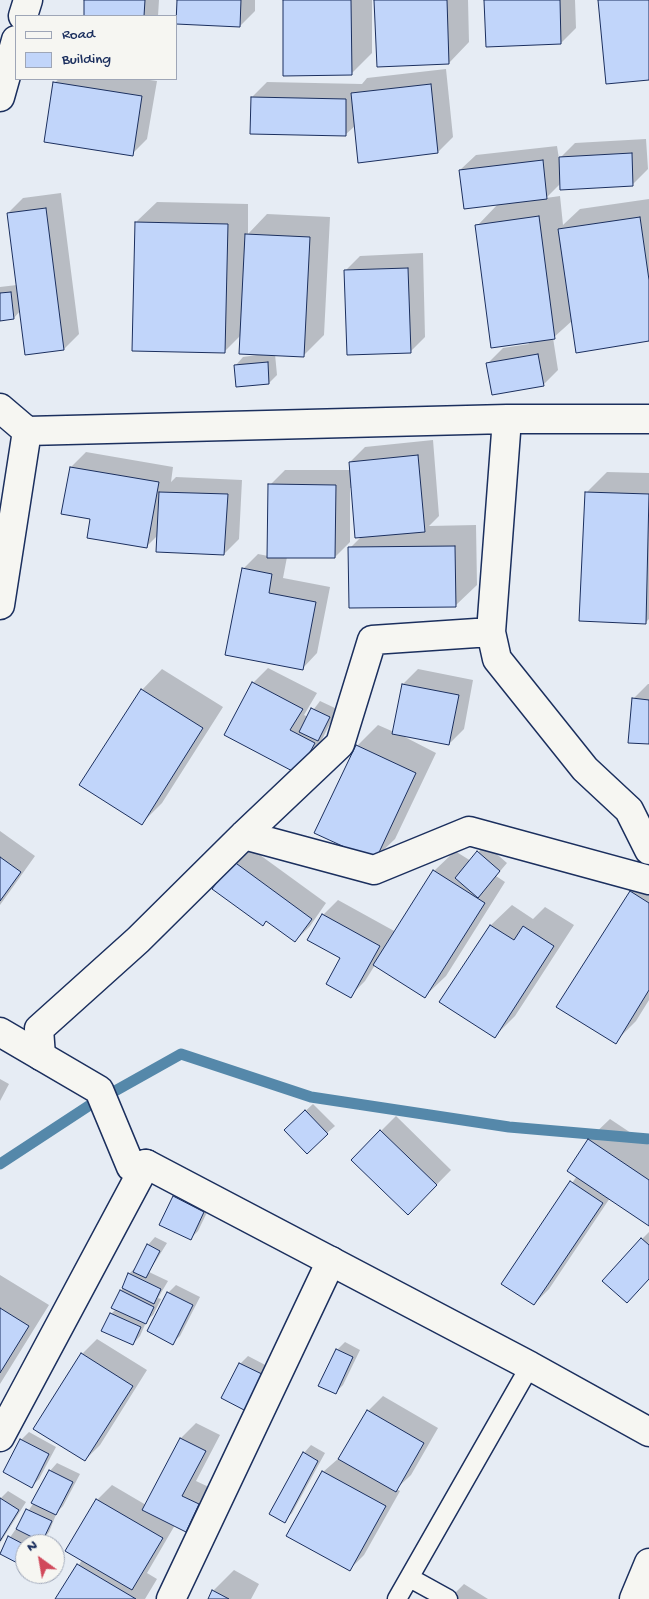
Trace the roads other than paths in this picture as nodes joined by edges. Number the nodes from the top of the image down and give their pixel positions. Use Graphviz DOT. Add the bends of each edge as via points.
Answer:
graph roads {
  1 [pos="28,0"];
  2 [pos="23,15"];
  3 [pos="15,44"];
  4 [pos="0,97"];
  5 [pos="0,408"];
  6 [pos="507,419"];
  7 [pos="649,419"];
  8 [pos="27,431"];
  9 [pos="0,605"];
  10 [pos="491,632"];
  11 [pos="244,835"];
  12 [pos="649,850"];
  13 [pos="649,880"];
  14 [pos="0,1032"];
  15 [pos="41,1056"];
  16 [pos="138,1166"];
  17 [pos="331,1261"];
  18 [pos="530,1366"];
  19 [pos="649,1432"];
  20 [pos="0,1437"];
  21 [pos="649,1563"];
  22 [pos="410,1578"];
  23 [pos="171,1599"];
  24 [pos="397,1599"];
  25 [pos="448,1599"];
  26 [pos="634,1599"];
  1 -- 2 [label="street"];
  3 -- 4 [label="street"];
  5 -- 8 [label="street"];
  6 -- 7 [label="street"];
  6 -- 8 [label="street"];
  6 -- 10 [label="street"];
  8 -- 9 [label="street"];
  10 -- 11 [label="street" via="372,640 340,744"];
  10 -- 12 [label="street" via="497,659 585,769 629,810"];
  11 -- 13 [label="street" via="374,870 469,831"];
  11 -- 15 [label="street" via="138,940 39,1029"];
  14 -- 15 [label="street"];
  15 -- 16 [label="street" via="99,1090"];
  16 -- 17 [label="street"];
  16 -- 20 [label="street"];
  17 -- 18 [label="street"];
  17 -- 23 [label="street"];
  18 -- 19 [label="street"];
  18 -- 22 [label="lane"];
  21 -- 26 [label="street"];
  22 -- 24 [label="lane"];
  22 -- 25 [label="lane"];
}
